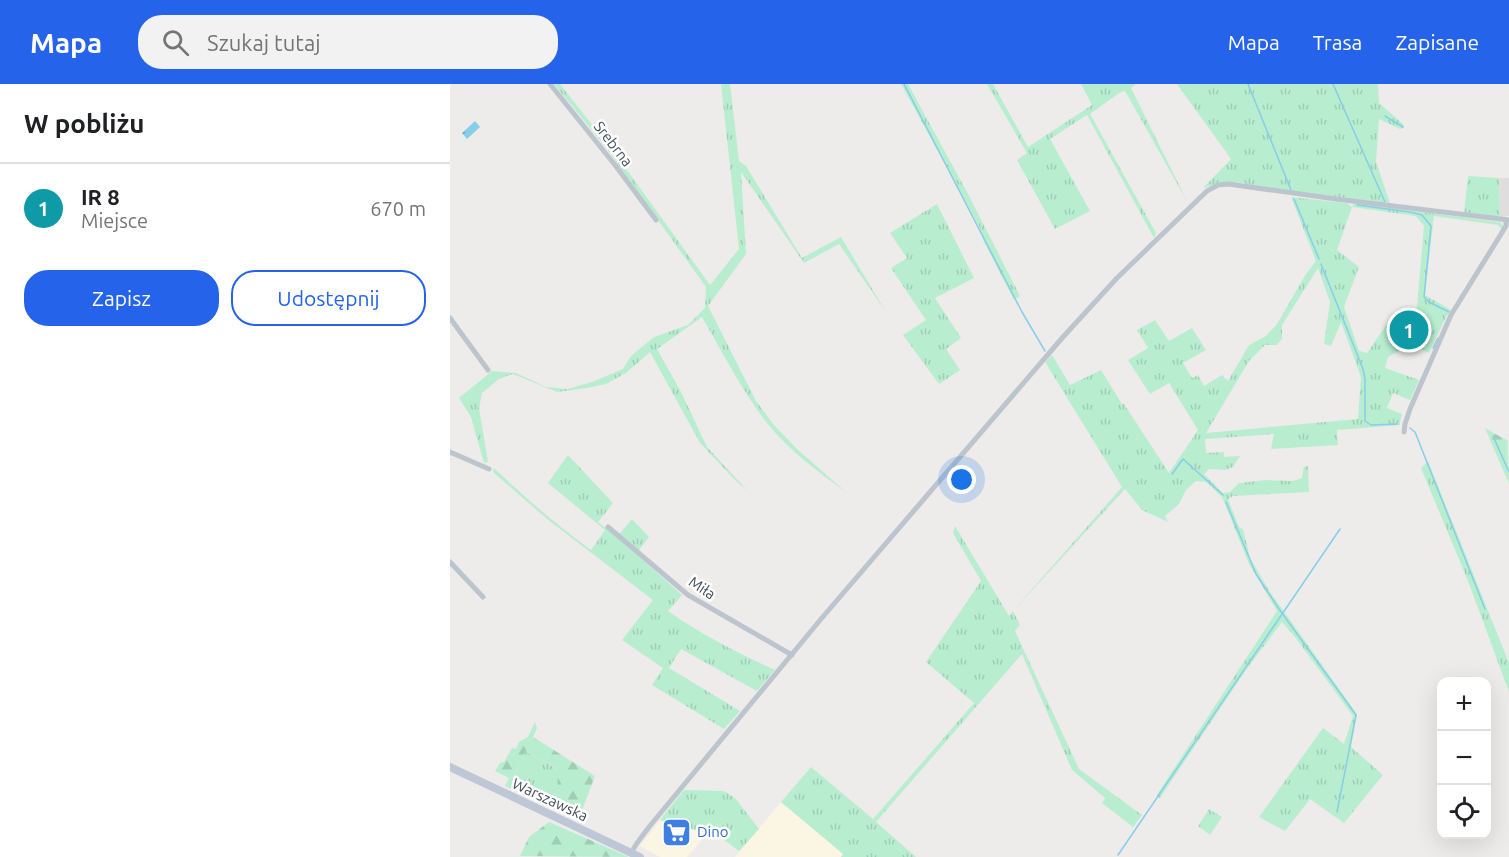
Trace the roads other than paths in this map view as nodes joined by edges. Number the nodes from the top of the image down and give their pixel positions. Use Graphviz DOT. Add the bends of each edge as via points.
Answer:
graph roads {
  1 [pos="550,84"];
  2 [pos="656,220"];
  3 [pos="1508,220"];
  4 [pos="450,318"];
  5 [pos="488,370"];
  6 [pos="1404,432"];
  7 [pos="450,452"];
  8 [pos="489,469"];
  9 [pos="608,527"];
  10 [pos="450,562"];
  11 [pos="483,597"];
  12 [pos="792,655"];
  13 [pos="450,767"];
  14 [pos="632,853"];
  15 [pos="640,857"];
  1 -- 2 [label="street, Srebrna"];
  3 -- 6 [label="street" via="1452,315 1407,416"];
  3 -- 12 [label="street" via="1228,184 1207,191 1063,337"];
  4 -- 5 [label="street"];
  7 -- 8 [label="street"];
  9 -- 12 [label="street, Miła" via="688,595"];
  10 -- 11 [label="street"];
  12 -- 14 [label="street" via="649,827"];
  13 -- 14 [label="main road, Warszawska"];
  14 -- 15 [label="main road, Warszawska"];
}
